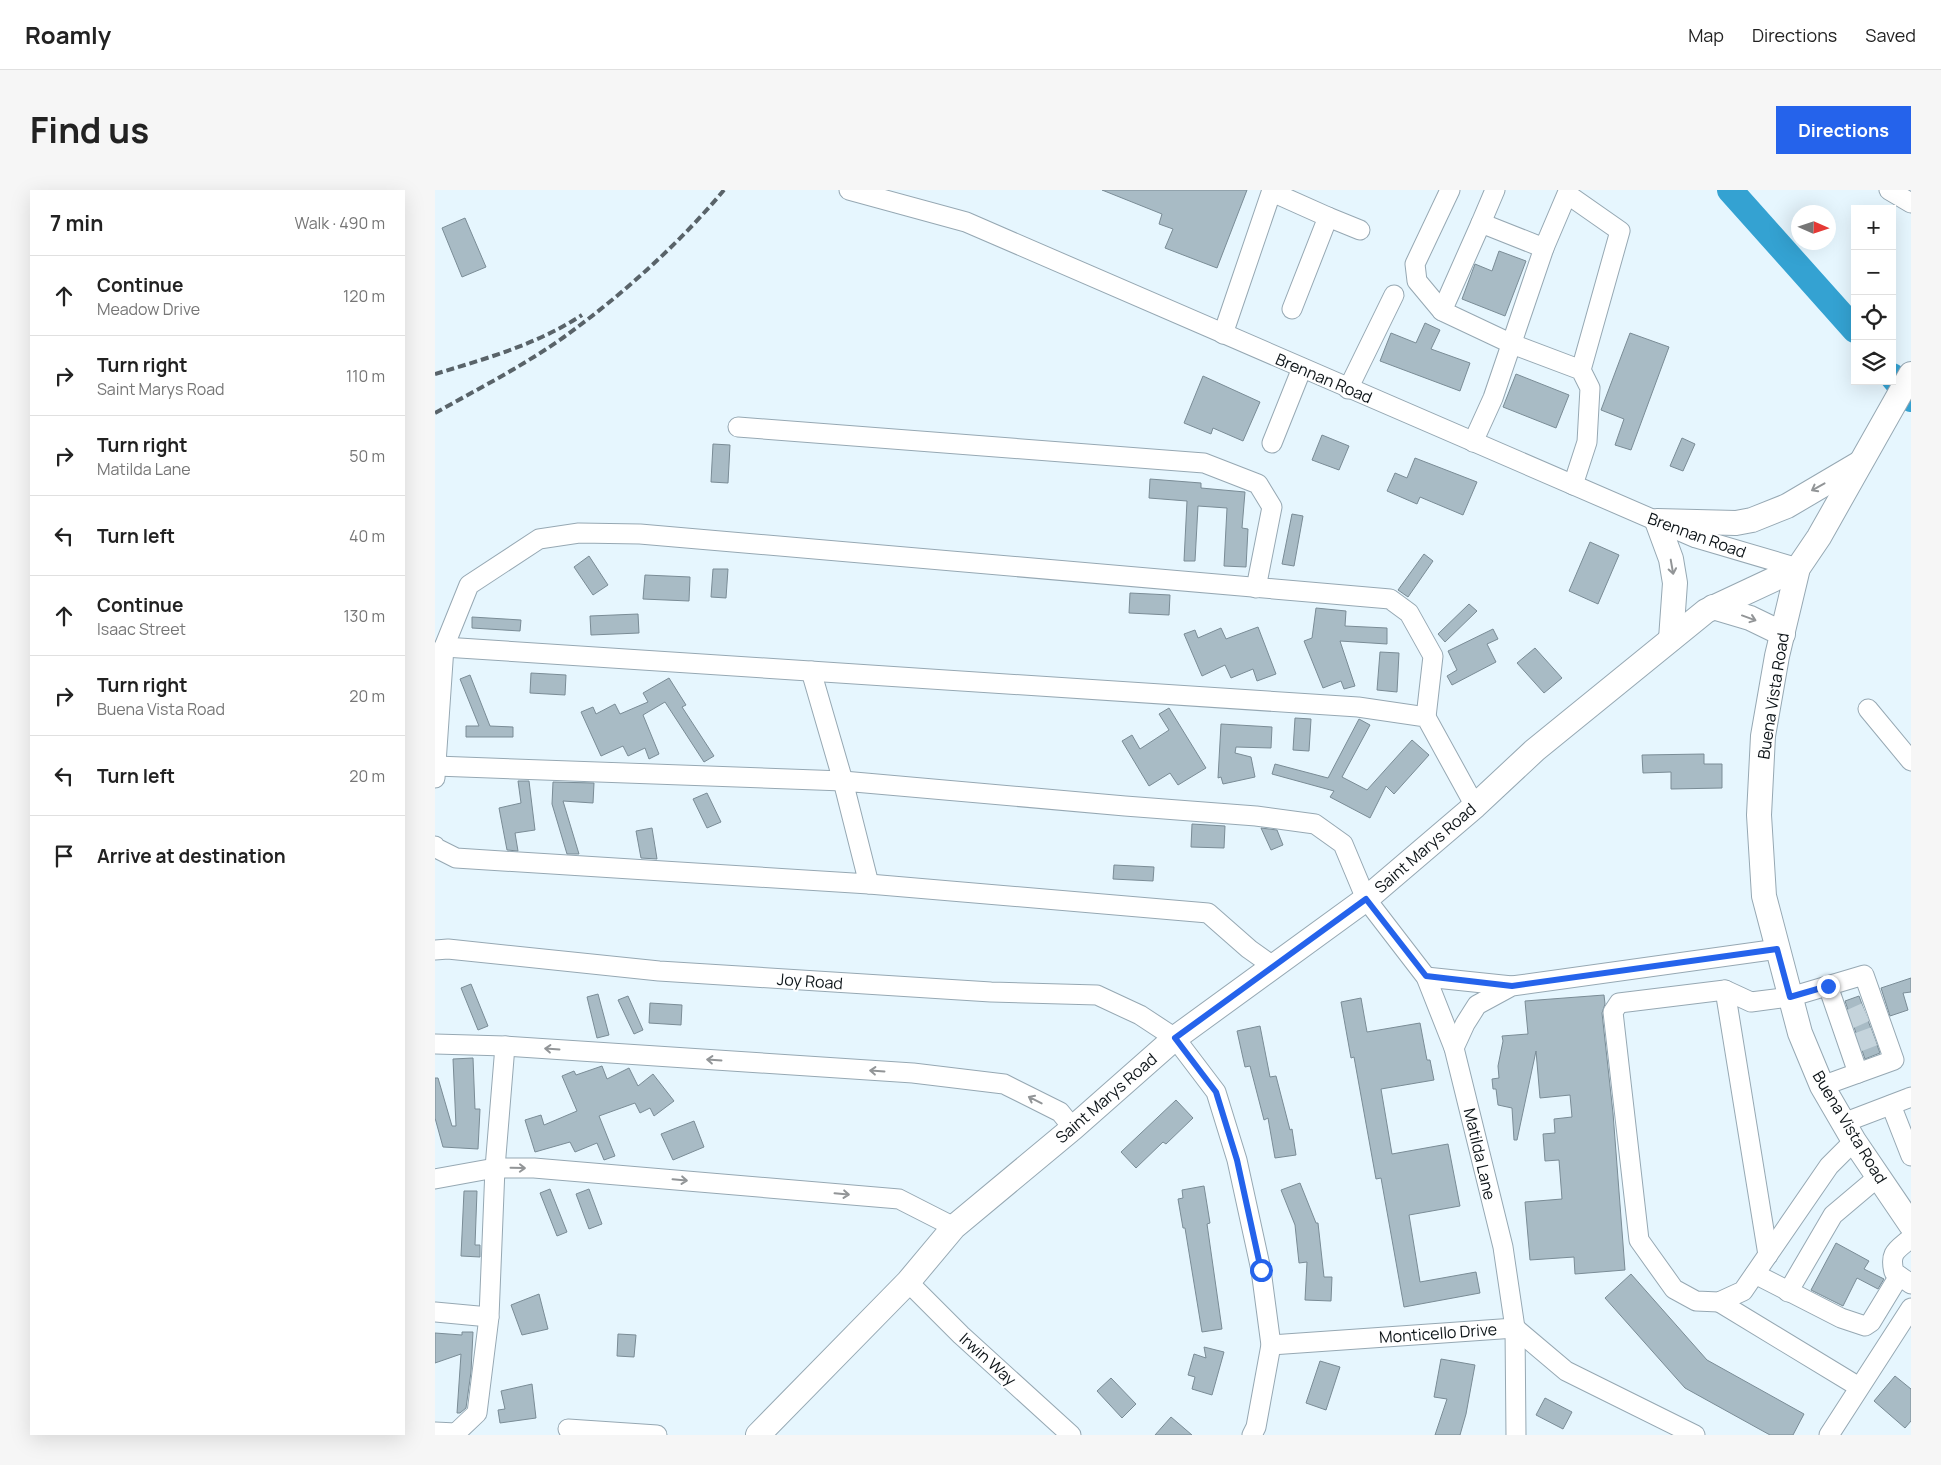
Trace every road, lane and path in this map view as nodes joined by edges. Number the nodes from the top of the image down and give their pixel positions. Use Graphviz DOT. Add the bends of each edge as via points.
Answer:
graph roads {
  1 [pos="849,190"];
  2 [pos="1450,190"];
  3 [pos="1495,190"];
  4 [pos="1889,190"];
  5 [pos="1272,191"];
  6 [pos="1564,192"];
  7 [pos="1910,201"];
  8 [pos="1328,217"];
  9 [pos="1481,223"];
  10 [pos="1360,230"];
  11 [pos="1544,248"];
  12 [pos="1393,295"];
  13 [pos="1293,309"];
  14 [pos="1442,311"];
  15 [pos="1223,334"];
  16 [pos="1512,344"];
  17 [pos="1301,368"];
  18 [pos="1581,370"];
  19 [pos="1911,374"];
  20 [pos="1348,388"];
  21 [pos="737,428"];
  22 [pos="1473,442"];
  23 [pos="1272,443"];
  24 [pos="1861,463"];
  25 [pos="1573,485"];
  26 [pos="1657,521"];
  27 [pos="1799,568"];
  28 [pos="1256,588"];
  29 [pos="1713,607"];
  30 [pos="1783,634"];
  31 [pos="1671,639"];
  32 [pos="445,647"];
  33 [pos="811,671"];
  34 [pos="1868,709"];
  35 [pos="1426,717"];
  36 [pos="1911,761"];
  37 [pos="436,772"];
  38 [pos="843,780"];
  39 [pos="1475,806"];
  40 [pos="435,846"];
  41 [pos="869,884"];
  42 [pos="1366,899"];
  43 [pos="1777,949"];
  44 [pos="435,950"];
  45 [pos="1273,966"];
  46 [pos="1426,976"];
  47 [pos="1512,986"];
  48 [pos="1828,986"];
  49 [pos="1725,990"];
  50 [pos="1790,997"];
  51 [pos="1175,1038"];
  52 [pos="435,1044"];
  53 [pos="505,1046"];
  54 [pos="1454,1048"];
  55 [pos="1859,1072"];
  56 [pos="1822,1086"];
  57 [pos="1911,1097"];
  58 [pos="1891,1105"];
  59 [pos="1073,1128"];
  60 [pos="1849,1132"];
  61 [pos="1907,1135"];
  62 [pos="1911,1156"];
  63 [pos="495,1168"];
  64 [pos="1879,1177"];
  65 [pos="435,1179"];
  66 [pos="1911,1225"];
  67 [pos="955,1227"];
  68 [pos="1911,1238"];
  69 [pos="1768,1255"];
  70 [pos="1755,1274"];
  71 [pos="1905,1280"];
  72 [pos="908,1282"];
  73 [pos="1788,1292"];
  74 [pos="1719,1302"];
  75 [pos="1911,1308"];
  76 [pos="435,1312"];
  77 [pos="489,1316"];
  78 [pos="1515,1328"];
  79 [pos="1271,1345"];
  80 [pos="1859,1387"];
  81 [pos="568,1429"];
  82 [pos="435,1432"];
  83 [pos="1068,1434"];
  84 [pos="657,1435"];
  85 [pos="758,1435"];
  86 [pos="1253,1435"];
  87 [pos="1516,1435"];
  88 [pos="1695,1435"];
  89 [pos="1829,1435"];
  1 -- 15 [label="street, Brennan Road" via="967,222"];
  2 -- 14 [label="street" via="1415,264 1417,281"];
  3 -- 9 [label="street"];
  4 -- 7 [label="street"];
  5 -- 8 [label="street"];
  5 -- 15 [label="street"];
  6 -- 11 [label="street"];
  6 -- 18 [label="street" via="1620,232"];
  8 -- 10 [label="street"];
  8 -- 13 [label="street"];
  9 -- 11 [label="street"];
  9 -- 14 [label="street"];
  11 -- 16 [label="street"];
  12 -- 20 [label="street"];
  14 -- 16 [label="street"];
  15 -- 17 [label="street, Brennan Road"];
  16 -- 18 [label="street"];
  16 -- 22 [label="street"];
  17 -- 20 [label="street, Brennan Road"];
  17 -- 23 [label="street"];
  18 -- 25 [label="street" via="1591,388 1587,442"];
  19 -- 24 [label="main road, Buena Vista Road"];
  20 -- 22 [label="street, Brennan Road"];
  21 -- 28 [label="street" via="1204,463 1258,484 1272,507"];
  22 -- 25 [label="street, Brennan Road"];
  24 -- 26 [label="main road, one-way" via="1787,506 1753,520 1736,523"];
  24 -- 27 [label="main road, Buena Vista Road"];
  25 -- 26 [label="street, Brennan Road"];
  26 -- 27 [label="street, Brennan Road" via="1696,538"];
  26 -- 31 [label="main road, one-way" via="1671,559 1675,583"];
  27 -- 29 [label="main road, Saint Marys Road"];
  27 -- 30 [label="main road, Buena Vista Road"];
  28 -- 32 [label="street" via="640,534 579,533 539,539 469,585"];
  28 -- 35 [label="street" via="1390,599 1409,613 1433,656"];
  29 -- 30 [label="main road, one-way" via="1750,618"];
  29 -- 31 [label="main road, Saint Marys Road"];
  30 -- 43 [label="main road, Buena Vista Road" via="1763,736 1759,816 1764,896"];
  31 -- 39 [label="main road, Saint Marys Road" via="1535,750"];
  32 -- 33 [label="street"];
  32 -- 37 [label="street"];
  33 -- 35 [label="street" via="1358,707"];
  33 -- 38 [label="street"];
  34 -- 36 [label="street"];
  35 -- 39 [label="street"];
  37 -- 38 [label="street, Matilda Lane"];
  38 -- 41 [label="street"];
  38 -- 42 [label="street, Matilda Lane" via="1315,824 1343,844"];
  39 -- 42 [label="main road, Saint Marys Road"];
  40 -- 41 [label="street" via="456,858"];
  41 -- 45 [label="street" via="1208,913"];
  42 -- 45 [label="main road, Saint Marys Road"];
  42 -- 46 [label="street, Matilda Lane"];
  43 -- 47 [label="street"];
  43 -- 50 [label="main road, Buena Vista Road"];
  44 -- 51 [label="street, Joy Road" via="659,971 991,992 1097,995 1141,1015"];
  45 -- 51 [label="main road, Saint Marys Road"];
  46 -- 47 [label="street"];
  46 -- 54 [label="street, Matilda Lane"];
  47 -- 54 [label="street" via="1477,1005"];
  48 -- 50 [label="street"];
  48 -- 55 [label="street" via="1853,1045"];
  48 -- 55 [label="street" via="1864,975 1879,1034 1894,1060"];
  49 -- 50 [label="street" via="1751,1002"];
  49 -- 69 [label="street"];
  49 -- 74 [label="street" via="1619,1003 1613,1012 1639,1240 1674,1289 1696,1301"];
  50 -- 56 [label="main road, Buena Vista Road" via="1800,1033"];
  51 -- 59 [label="main road, Saint Marys Road"];
  51 -- 79 [label="street, Joy Road" via="1216,1092 1222,1109 1237,1160 1261,1270"];
  52 -- 53 [label="street"];
  59 -- 53 [label="street, one-way" via="1060,1112 1003,1084 904,1072"];
  53 -- 63 [label="street"];
  54 -- 78 [label="street, Matilda Lane" via="1503,1247"];
  55 -- 56 [label="street"];
  56 -- 60 [label="main road, Buena Vista Road"];
  57 -- 58 [label="street"];
  58 -- 60 [label="street"];
  58 -- 61 [label="street"];
  59 -- 67 [label="main road, Saint Marys Road"];
  60 -- 64 [label="main road, Buena Vista Road"];
  60 -- 69 [label="street"];
  61 -- 62 [label="street"];
  63 -- 65 [label="street"];
  63 -- 67 [label="street, one-way" via="534,1168 899,1199"];
  63 -- 77 [label="street"];
  64 -- 66 [label="main road, Buena Vista Road"];
  64 -- 73 [label="street" via="1833,1216"];
  67 -- 72 [label="main road, Saint Marys Road"];
  68 -- 71 [label="street" via="1894,1252 1892,1262 1894,1272"];
  69 -- 70 [label="street"];
  70 -- 73 [label="street"];
  70 -- 74 [label="street" via="1743,1291"];
  71 -- 73 [label="street" via="1865,1326"];
  72 -- 83 [label="street, Irwin Way"];
  72 -- 85 [label="main road, Saint Marys Road"];
  74 -- 80 [label="street"];
  75 -- 80 [label="street"];
  76 -- 77 [label="street"];
  77 -- 82 [label="street" via="477,1413 456,1433"];
  78 -- 79 [label="street, Monticello Drive"];
  78 -- 87 [label="street, Matilda Lane"];
  78 -- 88 [label="street, Monticello Drive" via="1566,1371"];
  79 -- 86 [label="street, Joy Road"];
  80 -- 89 [label="street"];
  81 -- 84 [label="street"];
}
